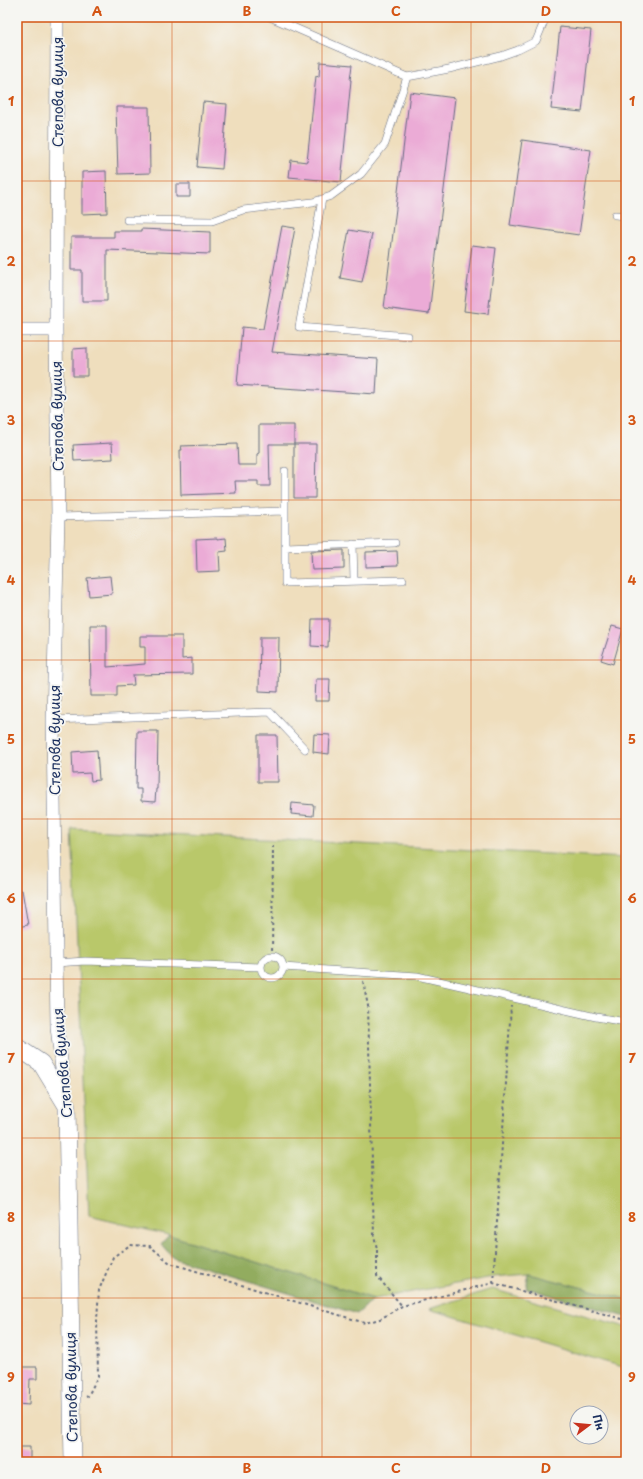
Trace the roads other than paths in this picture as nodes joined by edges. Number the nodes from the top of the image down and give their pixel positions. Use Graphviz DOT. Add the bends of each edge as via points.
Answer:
graph roads {
  1 [pos="57,17"];
  2 [pos="270,17"];
  3 [pos="546,17"];
  4 [pos="407,77"];
  5 [pos="322,199"];
  6 [pos="615,215"];
  7 [pos="626,216"];
  8 [pos="127,220"];
  9 [pos="17,330"];
  10 [pos="56,330"];
  11 [pos="408,336"];
  12 [pos="285,471"];
  13 [pos="285,511"];
  14 [pos="58,518"];
  15 [pos="395,542"];
  16 [pos="353,544"];
  17 [pos="285,547"];
  18 [pos="403,580"];
  19 [pos="354,581"];
  20 [pos="53,720"];
  21 [pos="305,749"];
  22 [pos="56,963"];
  23 [pos="261,967"];
  24 [pos="283,967"];
  25 [pos="626,1022"];
  26 [pos="17,1046"];
  27 [pos="67,1106"];
  28 [pos="72,1462"];
  1 -- 10 [label="street, Степова вулиця"];
  2 -- 4 [label="lane"];
  3 -- 4 [label="lane" via="536,41 518,50 449,69"];
  4 -- 5 [label="lane" via="385,144 361,174 331,196"];
  5 -- 8 [label="lane" via="243,210 212,221"];
  5 -- 11 [label="lane" via="299,327"];
  6 -- 7 [label="lane"];
  9 -- 10 [label="street"];
  10 -- 14 [label="street, Степова вулиця"];
  12 -- 13 [label="lane"];
  13 -- 14 [label="lane"];
  13 -- 17 [label="lane"];
  14 -- 20 [label="street, Степова вулиця"];
  15 -- 16 [label="lane"];
  16 -- 17 [label="lane"];
  16 -- 19 [label="lane"];
  17 -- 19 [label="lane" via="285,583"];
  18 -- 19 [label="lane"];
  20 -- 21 [label="lane" via="270,712"];
  20 -- 22 [label="street, Степова вулиця"];
  22 -- 23 [label="lane" via="85,961"];
  22 -- 27 [label="street, Степова вулиця" via="57,1027"];
  23 -- 24 [label="lane" via="264,959 272,956 280,959"];
  23 -- 24 [label="lane" via="264,975 272,978 280,975"];
  24 -- 25 [label="lane" via="417,976"];
  26 -- 27 [label="street" via="41,1063"];
  27 -- 28 [label="street, Степова вулиця"];
}
